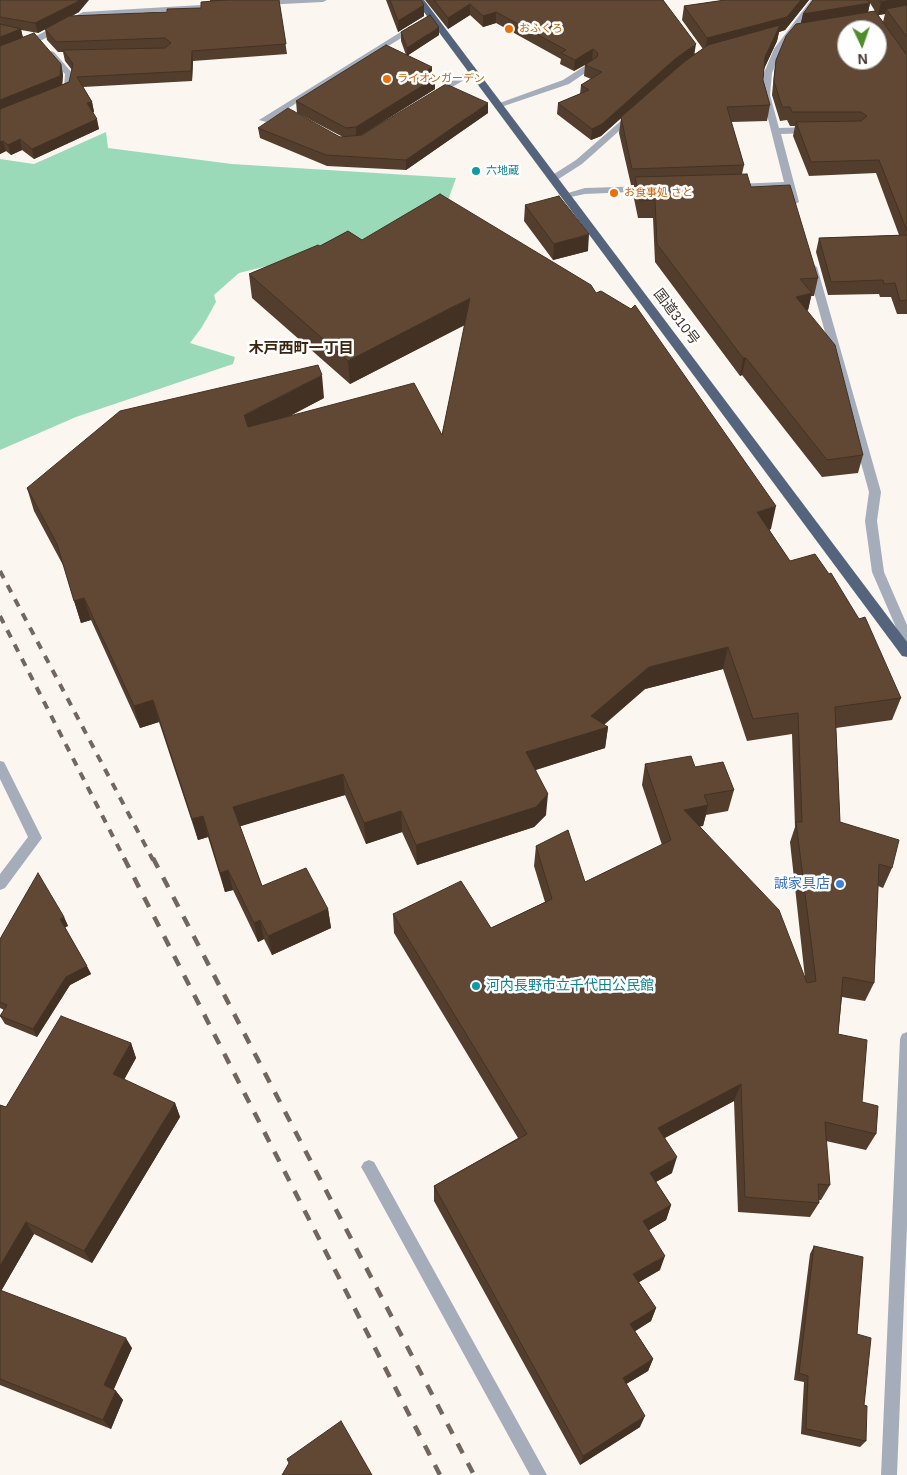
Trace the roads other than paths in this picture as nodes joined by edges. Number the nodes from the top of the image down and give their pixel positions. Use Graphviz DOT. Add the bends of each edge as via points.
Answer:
graph roads {
  1 [pos="323,0"];
  2 [pos="419,0"];
  3 [pos="815,0"];
  4 [pos="257,3"];
  5 [pos="228,5"];
  6 [pos="432,16"];
  7 [pos="19,34"];
  8 [pos="794,34"];
  9 [pos="39,38"];
  10 [pos="776,38"];
  11 [pos="0,53"];
  12 [pos="53,57"];
  13 [pos="62,57"];
  14 [pos="591,65"];
  15 [pos="473,71"];
  16 [pos="51,96"];
  17 [pos="426,99"];
  18 [pos="498,105"];
  19 [pos="638,110"];
  20 [pos="263,120"];
  21 [pos="821,130"];
  22 [pos="775,131"];
  23 [pos="554,178"];
  24 [pos="790,185"];
  25 [pos="721,187"];
  26 [pos="663,188"];
  27 [pos="566,195"];
  28 [pos="798,214"];
  29 [pos="808,252"];
  30 [pos="907,639"];
  31 [pos="907,652"];
  32 [pos="0,766"];
  33 [pos="0,884"];
  34 [pos="907,1039"];
  35 [pos="369,1167"];
  36 [pos="539,1475"];
  37 [pos="889,1475"];
  1 -- 4 [label="street"];
  2 -- 6 [label="highway, 国道310号"];
  3 -- 8 [label="street"];
  5 -- 9 [label="street" via="83,14"];
  6 -- 15 [label="highway, 国道310号"];
  6 -- 20 [label="street"];
  7 -- 9 [label="street"];
  8 -- 10 [label="street"];
  8 -- 22 [label="street" via="778,49 768,73 766,95"];
  9 -- 11 [label="street"];
  9 -- 12 [label="street"];
  12 -- 13 [label="street"];
  12 -- 16 [label="street" via="69,74 68,89"];
  14 -- 18 [label="street" via="566,82"];
  15 -- 17 [label="street"];
  15 -- 18 [label="highway, 国道310号"];
  18 -- 23 [label="highway, 国道310号"];
  19 -- 23 [label="street" via="579,162"];
  21 -- 22 [label="street"];
  22 -- 24 [label="street"];
  23 -- 27 [label="highway, 国道310号"];
  24 -- 25 [label="street"];
  24 -- 28 [label="street"];
  26 -- 27 [label="street" via="585,191"];
  27 -- 31 [label="highway, 国道310号"];
  29 -- 30 [label="street" via="875,492 871,521 878,572"];
  32 -- 33 [label="street" via="34,838"];
  34 -- 37 [label="street"];
  35 -- 36 [label="street"];
}
